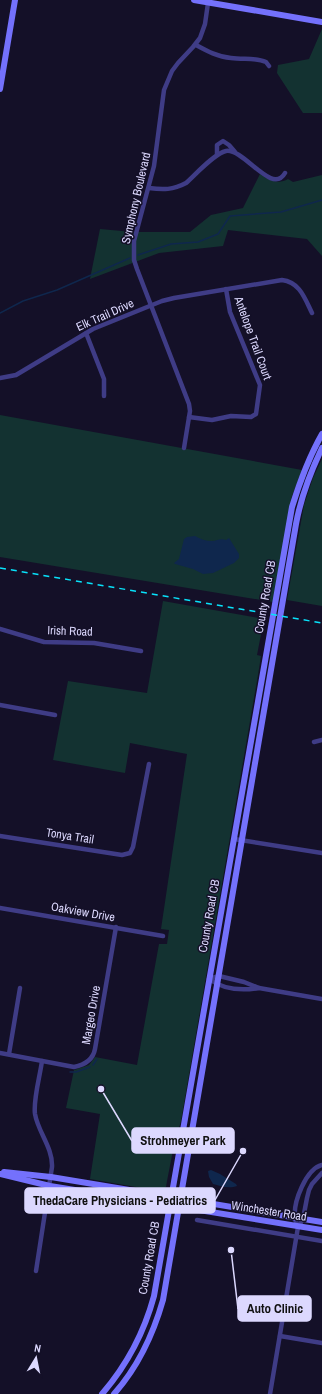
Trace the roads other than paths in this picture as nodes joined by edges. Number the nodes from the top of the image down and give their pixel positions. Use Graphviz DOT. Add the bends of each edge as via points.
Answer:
graph roads {
  1 [pos="14,0"];
  2 [pos="194,0"];
  3 [pos="208,3"];
  4 [pos="322,22"];
  5 [pos="196,45"];
  6 [pos="2,63"];
  7 [pos="269,66"];
  8 [pos="0,89"];
  9 [pos="235,152"];
  10 [pos="217,155"];
  11 [pos="285,173"];
  12 [pos="149,188"];
  13 [pos="226,289"];
  14 [pos="151,306"];
  15 [pos="312,313"];
  16 [pos="86,333"];
  17 [pos="0,378"];
  18 [pos="104,396"];
  19 [pos="189,416"];
  20 [pos="322,434"];
  21 [pos="184,448"];
  22 [pos="322,448"];
  23 [pos="279,600"];
  24 [pos="0,629"];
  25 [pos="141,651"];
  26 [pos="0,705"];
  27 [pos="55,715"];
  28 [pos="322,740"];
  29 [pos="314,742"];
  30 [pos="149,764"];
  31 [pos="0,836"];
  32 [pos="234,839"];
  33 [pos="242,840"];
  34 [pos="322,853"];
  35 [pos="0,908"];
  36 [pos="116,927"];
  37 [pos="163,936"];
  38 [pos="219,976"];
  39 [pos="209,979"];
  40 [pos="217,986"];
  41 [pos="20,988"];
  42 [pos="259,988"];
  43 [pos="322,999"];
  44 [pos="0,1052"];
  45 [pos="9,1054"];
  46 [pos="42,1061"];
  47 [pos="322,1165"];
  48 [pos="0,1173"];
  49 [pos="322,1173"];
  50 [pos="51,1177"];
  51 [pos="50,1186"];
  52 [pos="171,1197"];
  53 [pos="181,1198"];
  54 [pos="170,1206"];
  55 [pos="179,1208"];
  56 [pos="294,1217"];
  57 [pos="304,1219"];
  58 [pos="197,1220"];
  59 [pos="322,1222"];
  60 [pos="298,1227"];
  61 [pos="322,1230"];
  62 [pos="296,1237"];
  63 [pos="322,1241"];
  64 [pos="36,1271"];
  65 [pos="280,1336"];
  66 [pos="322,1343"];
  67 [pos="102,1394"];
  68 [pos="114,1394"];
  69 [pos="270,1394"];
  1 -- 6 [label="main road"];
  2 -- 3 [label="main road"];
  3 -- 4 [label="main road"];
  3 -- 5 [label="street, Symphony Boulevard" via="203,32"];
  5 -- 7 [label="street" via="216,55 256,59 266,62"];
  5 -- 12 [label="street, Symphony Boulevard" via="172,71 164,90 158,143"];
  6 -- 8 [label="main road"];
  9 -- 10 [label="street"];
  9 -- 10 [label="street" via="223,141 217,145"];
  9 -- 11 [label="street" via="272,179 280,178"];
  10 -- 12 [label="street" via="180,186 166,190"];
  12 -- 14 [label="street, Symphony Boulevard" via="136,232 134,251 137,269"];
  13 -- 14 [label="street, Elk Trail Drive" via="174,298"];
  13 -- 15 [label="street, Elk Trail Drive" via="286,280 300,290"];
  13 -- 19 [label="street, Antelope Trail Court" via="230,312 260,385 256,411 254,416 249,418 231,416 216,420"];
  14 -- 16 [label="street, Elk Trail Drive"];
  14 -- 19 [label="street, Symphony Boulevard" via="189,404"];
  16 -- 17 [label="street, Elk Trail Drive" via="16,375"];
  16 -- 18 [label="street" via="104,379"];
  19 -- 21 [label="street, Symphony Boulevard"];
  20 -- 23 [label="main road, County Road CB" via="306,466 292,507"];
  22 -- 23 [label="main road, County Road CB" via="308,479 299,510"];
  23 -- 32 [label="main road, County Road CB" via="271,629"];
  23 -- 33 [label="main road, County Road CB" via="278,630"];
  24 -- 25 [label="street, Irish Road" via="44,642 94,642"];
  26 -- 27 [label="street"];
  28 -- 29 [label="street"];
  30 -- 31 [label="street, Tonya Trail" via="130,853 122,855"];
  32 -- 33 [label="street"];
  32 -- 39 [label="main road, County Road CB"];
  33 -- 34 [label="street"];
  33 -- 38 [label="main road, County Road CB"];
  35 -- 36 [label="street, Oakview Drive"];
  36 -- 37 [label="street, Oakview Drive"];
  36 -- 46 [label="street, Margeo Drive" via="93,1055 86,1063 74,1067"];
  38 -- 39 [label="street"];
  38 -- 40 [label="main road, County Road CB"];
  38 -- 42 [label="street"];
  39 -- 40 [label="street"];
  39 -- 52 [label="main road, County Road CB"];
  40 -- 42 [label="street" via="243,990"];
  40 -- 53 [label="main road, County Road CB"];
  41 -- 45 [label="street"];
  42 -- 43 [label="street"];
  44 -- 45 [label="street, Margeo Drive"];
  45 -- 46 [label="street, Margeo Drive"];
  46 -- 50 [label="street" via="35,1110 52,1159"];
  47 -- 56 [label="street" via="317,1166 305,1179"];
  48 -- 50 [label="main road, Winchester Road"];
  48 -- 51 [label="main road, Winchester Road"];
  49 -- 57 [label="street" via="312,1184 308,1194"];
  50 -- 51 [label="street"];
  50 -- 52 [label="main road, Winchester Road"];
  51 -- 54 [label="main road, Winchester Road"];
  51 -- 64 [label="street"];
  52 -- 53 [label="main road, Winchester Road"];
  52 -- 54 [label="main road, County Road CB"];
  53 -- 55 [label="main road, County Road CB"];
  53 -- 56 [label="main road, Winchester Road"];
  54 -- 55 [label="main road, Winchester Road"];
  54 -- 67 [label="main road, County Road CB" via="150,1312 130,1357"];
  55 -- 60 [label="main road, Winchester Road"];
  55 -- 68 [label="main road, County Road CB" via="163,1300 153,1331 139,1360"];
  56 -- 57 [label="main road, Winchester Road"];
  56 -- 60 [label="street"];
  57 -- 59 [label="main road, Winchester Road"];
  57 -- 60 [label="street"];
  58 -- 62 [label="street"];
  60 -- 61 [label="main road, Winchester Road"];
  60 -- 62 [label="street"];
  62 -- 63 [label="street"];
  62 -- 65 [label="street"];
  65 -- 66 [label="street"];
  65 -- 69 [label="street"];
}
